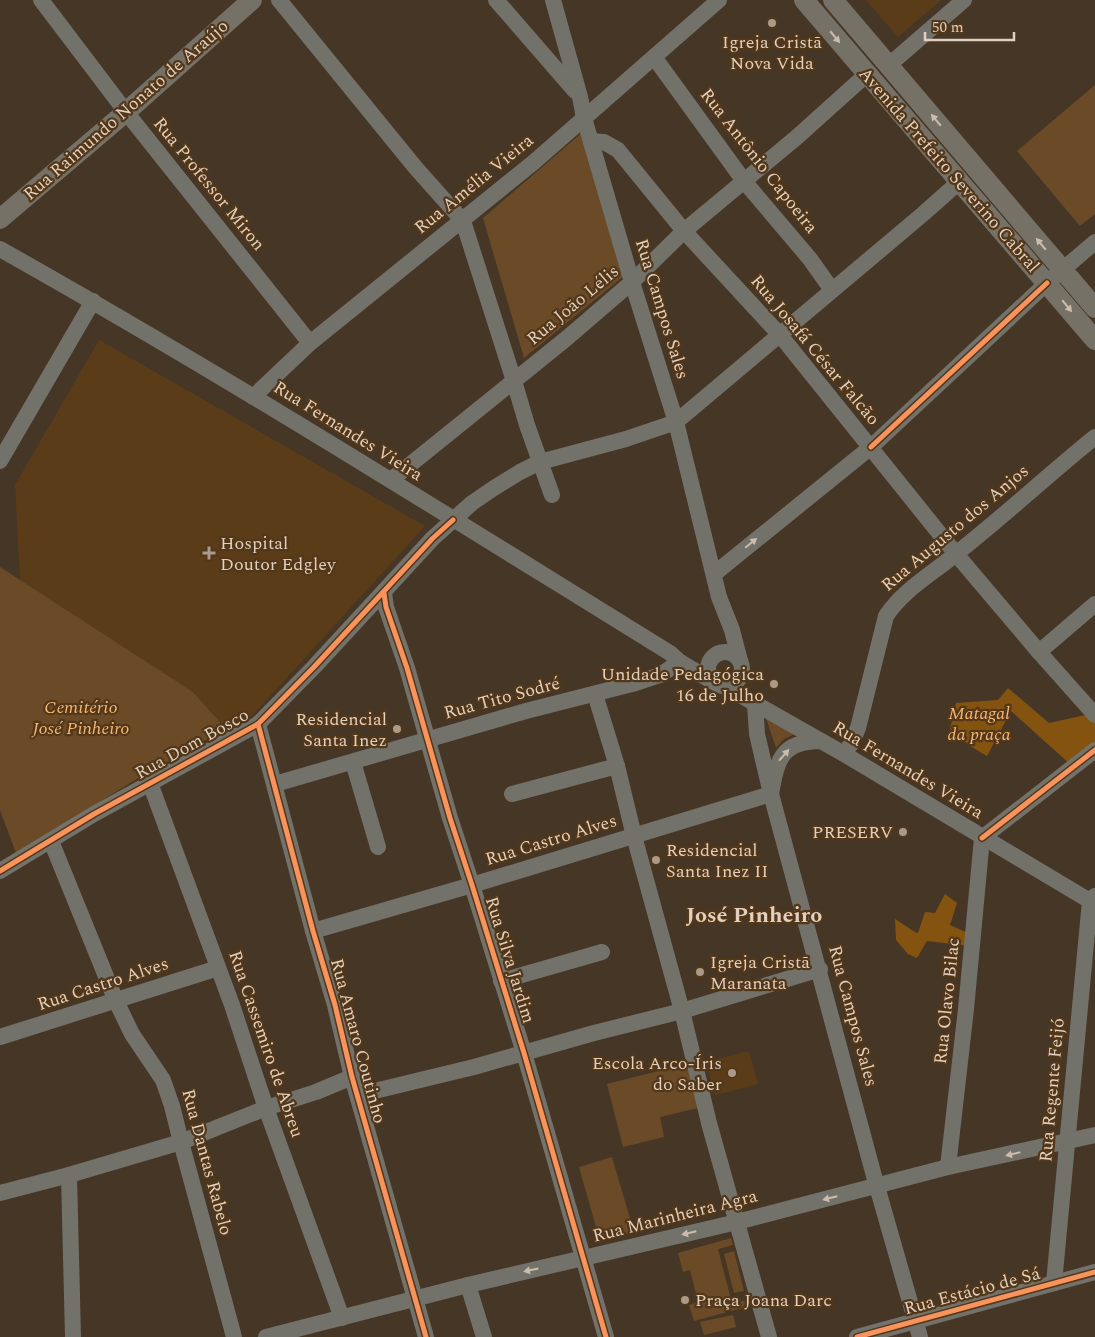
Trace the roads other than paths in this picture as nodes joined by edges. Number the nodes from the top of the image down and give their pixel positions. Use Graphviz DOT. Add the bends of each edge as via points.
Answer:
graph roads {
  1 [pos="42,0"];
  2 [pos="252,0"];
  3 [pos="280,0"];
  4 [pos="496,0"];
  5 [pos="553,0"];
  6 [pos="719,0"];
  7 [pos="804,0"];
  8 [pos="833,0"];
  9 [pos="964,0"];
  10 [pos="654,58"];
  11 [pos="889,65"];
  12 [pos="867,74"];
  13 [pos="580,97"];
  14 [pos="126,112"];
  15 [pos="584,118"];
  16 [pos="591,141"];
  17 [pos="744,181"];
  18 [pos="959,182"];
  19 [pos="0,219"];
  20 [pos="463,221"];
  21 [pos="684,231"];
  22 [pos="1095,242"];
  23 [pos="0,250"];
  24 [pos="1063,269"];
  25 [pos="632,282"];
  26 [pos="1047,283"];
  27 [pos="832,290"];
  28 [pos="93,301"];
  29 [pos="1095,308"];
  30 [pos="780,335"];
  31 [pos="1095,340"];
  32 [pos="310,343"];
  33 [pos="514,381"];
  34 [pos="253,397"];
  35 [pos="676,422"];
  36 [pos="1095,437"];
  37 [pos="871,447"];
  38 [pos="0,461"];
  39 [pos="540,462"];
  40 [pos="390,480"];
  41 [pos="552,495"];
  42 [pos="453,520"];
  43 [pos="956,554"];
  44 [pos="714,574"];
  45 [pos="384,593"];
  46 [pos="1095,604"];
  47 [pos="732,630"];
  48 [pos="1039,652"];
  49 [pos="718,655"];
  50 [pos="675,658"];
  51 [pos="741,664"];
  52 [pos="719,684"];
  53 [pos="595,694"];
  54 [pos="754,703"];
  55 [pos="1095,715"];
  56 [pos="258,724"];
  57 [pos="426,739"];
  58 [pos="821,741"];
  59 [pos="1095,750"];
  60 [pos="844,754"];
  61 [pos="353,762"];
  62 [pos="617,766"];
  63 [pos="150,783"];
  64 [pos="274,784"];
  65 [pos="512,794"];
  66 [pos="771,794"];
  67 [pos="634,836"];
  68 [pos="982,838"];
  69 [pos="51,841"];
  70 [pos="378,847"];
  71 [pos="0,871"];
  72 [pos="472,885"];
  73 [pos="1093,900"];
  74 [pos="313,931"];
  75 [pos="602,952"];
  76 [pos="218,968"];
  77 [pos="820,969"];
  78 [pos="501,981"];
  79 [pos="116,1001"];
  80 [pos="682,1011"];
  81 [pos="0,1037"];
  82 [pos="524,1053"];
  83 [pos="352,1077"];
  84 [pos="358,1095"];
  85 [pos="266,1108"];
  86 [pos="1095,1135"];
  87 [pos="1067,1141"];
  88 [pos="180,1142"];
  89 [pos="948,1168"];
  90 [pos="69,1175"];
  91 [pos="877,1186"];
  92 [pos="0,1193"];
  93 [pos="737,1222"];
  94 [pos="583,1259"];
  95 [pos="1095,1272"];
  96 [pos="1054,1283"];
  97 [pos="468,1285"];
  98 [pos="416,1298"];
  99 [pos="342,1318"];
  100 [pos="915,1321"];
  101 [pos="72,1337"];
  102 [pos="234,1337"];
  103 [pos="266,1337"];
  104 [pos="426,1337"];
  105 [pos="484,1337"];
  106 [pos="606,1337"];
  107 [pos="769,1337"];
  108 [pos="857,1337"];
  109 [pos="920,1337"];
  1 -- 14 [label="street, Rua Professor Miron"];
  2 -- 14 [label="main road, Rua Raimundo Nonato de Araújo"];
  3 -- 20 [label="street" via="414,167"];
  4 -- 13 [label="street"];
  5 -- 13 [label="street, Rua Campos Sales"];
  6 -- 10 [label="street, Rua Amélia Vieira"];
  7 -- 12 [label="main road, Avenida Prefeito Severino Cabral, one-way"];
  8 -- 11 [label="main road, Avenida Prefeito Severino Cabral"];
  9 -- 11 [label="street"];
  10 -- 15 [label="street, Rua Amélia Vieira"];
  10 -- 17 [label="street, Rua Antônio Capoeira"];
  24 -- 11 [label="main road, Avenida Prefeito Severino Cabral, one-way"];
  12 -- 17 [label="street, Rua João Lélis"];
  12 -- 18 [label="main road, Avenida Prefeito Severino Cabral"];
  13 -- 15 [label="street, Rua Campos Sales"];
  14 -- 19 [label="main road, Rua Raimundo Nonato de Araújo"];
  14 -- 32 [label="street, Rua Professor Miron"];
  15 -- 16 [label="street, Rua Campos Sales"];
  15 -- 20 [label="street, Rua Amélia Vieira"];
  16 -- 21 [label="street, Rua Josafá César Falcão" via="604,142 618,150"];
  16 -- 25 [label="street, Rua Campos Sales"];
  17 -- 21 [label="street, Rua João Lélis"];
  17 -- 27 [label="street, Rua Antônio Capoeira"];
  18 -- 26 [label="main road, Avenida Prefeito Severino Cabral"];
  18 -- 27 [label="street"];
  20 -- 32 [label="street, Rua Amélia Vieira"];
  20 -- 33 [label="street"];
  21 -- 25 [label="street, Rua João Lélis"];
  21 -- 30 [label="street, Rua Josafá César Falcão"];
  22 -- 24 [label="street"];
  23 -- 28 [label="street, Rua Fernandes Vieira"];
  24 -- 26 [label="street"];
  24 -- 29 [label="main road, Avenida Prefeito Severino Cabral"];
  25 -- 33 [label="street, Rua João Lélis"];
  25 -- 35 [label="street, Rua Campos Sales"];
  26 -- 31 [label="main road, Avenida Prefeito Severino Cabral, one-way"];
  26 -- 37 [label="street"];
  27 -- 30 [label="street"];
  28 -- 34 [label="street, Rua Fernandes Vieira"];
  28 -- 38 [label="street"];
  30 -- 35 [label="street"];
  30 -- 37 [label="street, Rua Josafá César Falcão"];
  32 -- 34 [label="street, Rua Amélia Vieira"];
  33 -- 39 [label="street"];
  33 -- 40 [label="street, Rua João Lélis"];
  34 -- 40 [label="street, Rua Fernandes Vieira"];
  35 -- 39 [label="street, Rua Dom Bosco"];
  35 -- 44 [label="street, Rua Campos Sales"];
  36 -- 43 [label="street, Rua Augusto dos Anjos"];
  37 -- 43 [label="street, Rua Josafá César Falcão"];
  44 -- 37 [label="street, one-way"];
  39 -- 41 [label="street"];
  39 -- 42 [label="street, Rua Dom Bosco" via="494,488"];
  40 -- 42 [label="street, Rua Fernandes Vieira"];
  42 -- 45 [label="street, Rua Dom Bosco"];
  42 -- 50 [label="street, Rua Fernandes Vieira"];
  43 -- 48 [label="street, Rua Josafá César Falcão"];
  43 -- 60 [label="street, Rua Augusto dos Anjos" via="900,597 886,616 858,728"];
  44 -- 47 [label="street, Rua Campos Sales"];
  45 -- 56 [label="street, Rua Dom Bosco"];
  45 -- 57 [label="street, Rua Silva Jardim"];
  46 -- 48 [label="street"];
  47 -- 49 [label="street"];
  47 -- 51 [label="street, Rua Campos Sales"];
  48 -- 55 [label="street, Rua Josafá César Falcão"];
  49 -- 50 [label="street, Rua Fernandes Vieira"];
  49 -- 51 [label="street" via="731,653"];
  49 -- 52 [label="street" via="708,667 709,676"];
  50 -- 52 [label="street, Rua Fernandes Vieira"];
  50 -- 53 [label="street, Rua Tito Sodré" via="653,678"];
  51 -- 52 [label="street" via="740,678 736,683"];
  51 -- 54 [label="street, Rua Campos Sales"];
  52 -- 54 [label="street, Rua Fernandes Vieira"];
  53 -- 57 [label="street, Rua Tito Sodré"];
  53 -- 62 [label="street"];
  54 -- 58 [label="street, Rua Fernandes Vieira"];
  54 -- 66 [label="street, Rua Campos Sales" via="757,734"];
  56 -- 63 [label="street, Rua Dom Bosco"];
  56 -- 64 [label="street, Rua Amaro Coutinho"];
  57 -- 61 [label="street, Rua Tito Sodré"];
  57 -- 72 [label="street, Rua Silva Jardim"];
  58 -- 60 [label="street, Rua Fernandes Vieira"];
  66 -- 58 [label="street, one-way" via="781,756 800,742"];
  59 -- 68 [label="street"];
  60 -- 68 [label="street, Rua Fernandes Vieira"];
  61 -- 64 [label="street, Rua Tito Sodré"];
  61 -- 70 [label="street"];
  62 -- 65 [label="street"];
  62 -- 67 [label="street"];
  63 -- 69 [label="street, Rua Dom Bosco"];
  63 -- 76 [label="street, Rua Cassemiro de Abreu"];
  64 -- 74 [label="street, Rua Amaro Coutinho"];
  66 -- 67 [label="street, Rua Castro Alves"];
  66 -- 77 [label="street, Rua Campos Sales"];
  67 -- 72 [label="street, Rua Castro Alves"];
  67 -- 80 [label="street"];
  68 -- 73 [label="street, Rua Fernandes Vieira"];
  68 -- 89 [label="street, Rua Olavo Bilac"];
  69 -- 71 [label="street, Rua Dom Bosco"];
  69 -- 79 [label="street, Rua Dantas Rabelo"];
  72 -- 74 [label="street, Rua Castro Alves"];
  72 -- 78 [label="street, Rua Silva Jardim"];
  73 -- 87 [label="street, Rua Regente Feijó"];
  74 -- 83 [label="street, Rua Amaro Coutinho"];
  75 -- 78 [label="street"];
  76 -- 79 [label="street, Rua Castro Alves"];
  76 -- 85 [label="street, Rua Cassemiro de Abreu"];
  77 -- 80 [label="street"];
  77 -- 91 [label="street, Rua Campos Sales"];
  78 -- 82 [label="street, Rua Silva Jardim"];
  79 -- 81 [label="street, Rua Castro Alves"];
  79 -- 88 [label="street, Rua Dantas Rabelo" via="132,1034 163,1080"];
  80 -- 82 [label="street"];
  80 -- 93 [label="street"];
  82 -- 84 [label="street"];
  82 -- 94 [label="street, Rua Silva Jardim"];
  83 -- 84 [label="street, Rua Amaro Coutinho"];
  83 -- 85 [label="street"];
  84 -- 98 [label="street, Rua Amaro Coutinho"];
  85 -- 88 [label="street"];
  85 -- 99 [label="street, Rua Cassemiro de Abreu"];
  86 -- 87 [label="street, Rua Marinheira Agra"];
  87 -- 89 [label="street, Rua Marinheira Agra, one-way"];
  87 -- 96 [label="street, Rua Regente Feijó"];
  88 -- 90 [label="street"];
  88 -- 102 [label="street, Rua Dantas Rabelo"];
  89 -- 91 [label="street, Rua Marinheira Agra"];
  90 -- 92 [label="street"];
  90 -- 101 [label="street"];
  91 -- 93 [label="street, Rua Marinheira Agra, one-way"];
  91 -- 100 [label="street, Rua Campos Sales"];
  93 -- 94 [label="street, Rua Marinheira Agra, one-way"];
  93 -- 107 [label="street"];
  94 -- 97 [label="street, Rua Marinheira Agra, one-way"];
  94 -- 106 [label="street, Rua Silva Jardim"];
  95 -- 96 [label="street, Rua Estácio de Sá"];
  96 -- 100 [label="street, Rua Estácio de Sá"];
  97 -- 98 [label="street, Rua Marinheira Agra"];
  97 -- 105 [label="street"];
  98 -- 99 [label="street, Rua Marinheira Agra"];
  98 -- 104 [label="street, Rua Amaro Coutinho"];
  99 -- 103 [label="street, Rua Marinheira Agra"];
  100 -- 108 [label="street, Rua Estácio de Sá"];
  100 -- 109 [label="street, Rua Campos Sales"];
}
